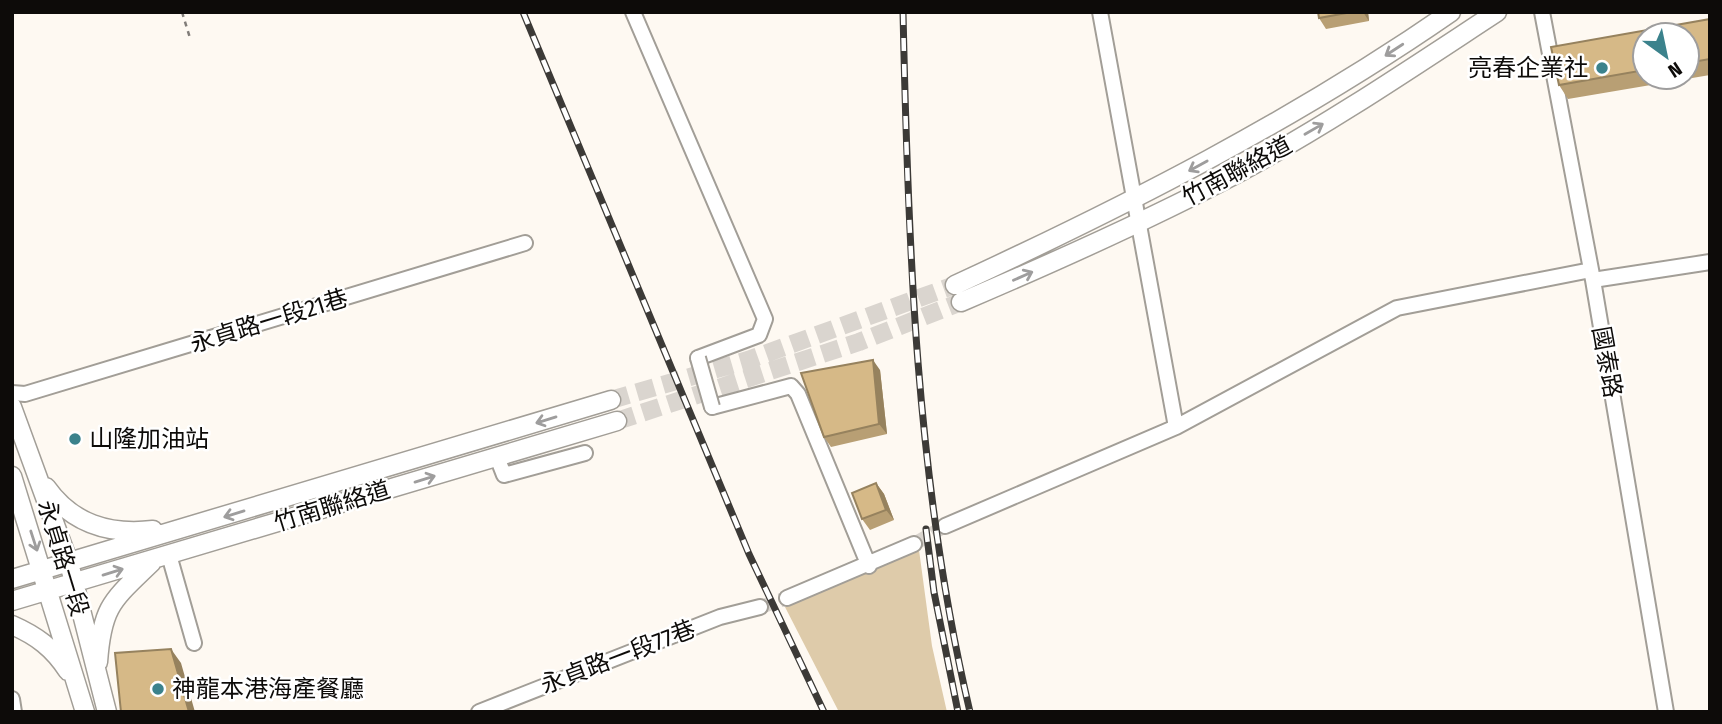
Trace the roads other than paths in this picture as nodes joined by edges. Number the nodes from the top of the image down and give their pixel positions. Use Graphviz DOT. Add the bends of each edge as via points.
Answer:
graph roads {
  1 [pos="633,12"];
  2 [pos="1100,12"];
  3 [pos="1451,12"];
  4 [pos="1497,12"];
  5 [pos="1542,12"];
  6 [pos="1134,199"];
  7 [pos="1140,223"];
  8 [pos="525,243"];
  9 [pos="1710,262"];
  10 [pos="1592,275"];
  11 [pos="955,285"];
  12 [pos="961,302"];
  13 [pos="12,393"];
  14 [pos="611,400"];
  15 [pos="12,407"];
  16 [pos="617,421"];
  17 [pos="1176,427"];
  18 [pos="585,453"];
  19 [pos="497,457"];
  20 [pos="36,474"];
  21 [pos="12,479"];
  22 [pos="194,526"];
  23 [pos="945,526"];
  24 [pos="915,544"];
  25 [pos="162,557"];
  26 [pos="69,563"];
  27 [pos="869,566"];
  28 [pos="44,571"];
  29 [pos="12,579"];
  30 [pos="74,583"];
  31 [pos="48,591"];
  32 [pos="787,598"];
  33 [pos="12,601"];
  34 [pos="760,607"];
  35 [pos="12,625"];
  36 [pos="194,643"];
  37 [pos="97,679"];
  38 [pos="77,685"];
  39 [pos="12,699"];
  40 [pos="14,712"];
  41 [pos="85,712"];
  42 [pos="107,712"];
  43 [pos="479,712"];
  44 [pos="1666,712"];
  1 -- 27 [label="street, bridge" via="765,319 759,335 698,358 712,407 791,387 798,394"];
  2 -- 6 [label="street"];
  3 -- 6 [label="main road, 竹南聯絡道, one-way" via="1322,96"];
  7 -- 4 [label="main road, 竹南聯絡道, one-way" via="1342,113"];
  5 -- 10 [label="street, 國泰路"];
  6 -- 7 [label="street"];
  6 -- 11 [label="main road, 竹南聯絡道"];
  12 -- 7 [label="main road, 竹南聯絡道, one-way"];
  7 -- 17 [label="street"];
  8 -- 13 [label="street, 永貞路一段21巷" via="25,394"];
  9 -- 10 [label="street"];
  10 -- 17 [label="street" via="1397,308"];
  10 -- 44 [label="street, 國泰路"];
  14 -- 22 [label="main road, 竹南聯絡道, one-way"];
  15 -- 20 [label="main road, 永貞路一段"];
  16 -- 19 [label="main road, 竹南聯絡道"];
  17 -- 23 [label="street"];
  18 -- 19 [label="street" via="504,475"];
  25 -- 19 [label="main road, 竹南聯絡道, one-way"];
  20 -- 22 [label="main road" via="57,502 94,526 130,532"];
  20 -- 26 [label="main road, 永貞路一段"];
  21 -- 28 [label="main road, 永貞路一段, one-way"];
  22 -- 26 [label="main road, 竹南聯絡道"];
  24 -- 27 [label="street"];
  30 -- 25 [label="main road, 竹南聯絡道, one-way"];
  25 -- 36 [label="street"];
  25 -- 37 [label="main road" via="120,590 106,610"];
  26 -- 28 [label="main road, 竹南聯絡道"];
  26 -- 30 [label="main road, 永貞路一段"];
  27 -- 32 [label="street"];
  28 -- 29 [label="main road, 竹南聯絡道"];
  28 -- 31 [label="main road, 永貞路一段"];
  30 -- 31 [label="main road, 竹南聯絡道"];
  30 -- 37 [label="main road, 永貞路一段"];
  31 -- 33 [label="main road, 竹南聯絡道"];
  31 -- 38 [label="main road, 永貞路一段"];
  34 -- 43 [label="street, 永貞路一段77巷" via="720,617"];
  35 -- 38 [label="main road" via="36,636 57,654"];
  37 -- 42 [label="main road, 永貞路一段"];
  38 -- 41 [label="main road, 永貞路一段"];
  39 -- 40 [label="street"];
}
